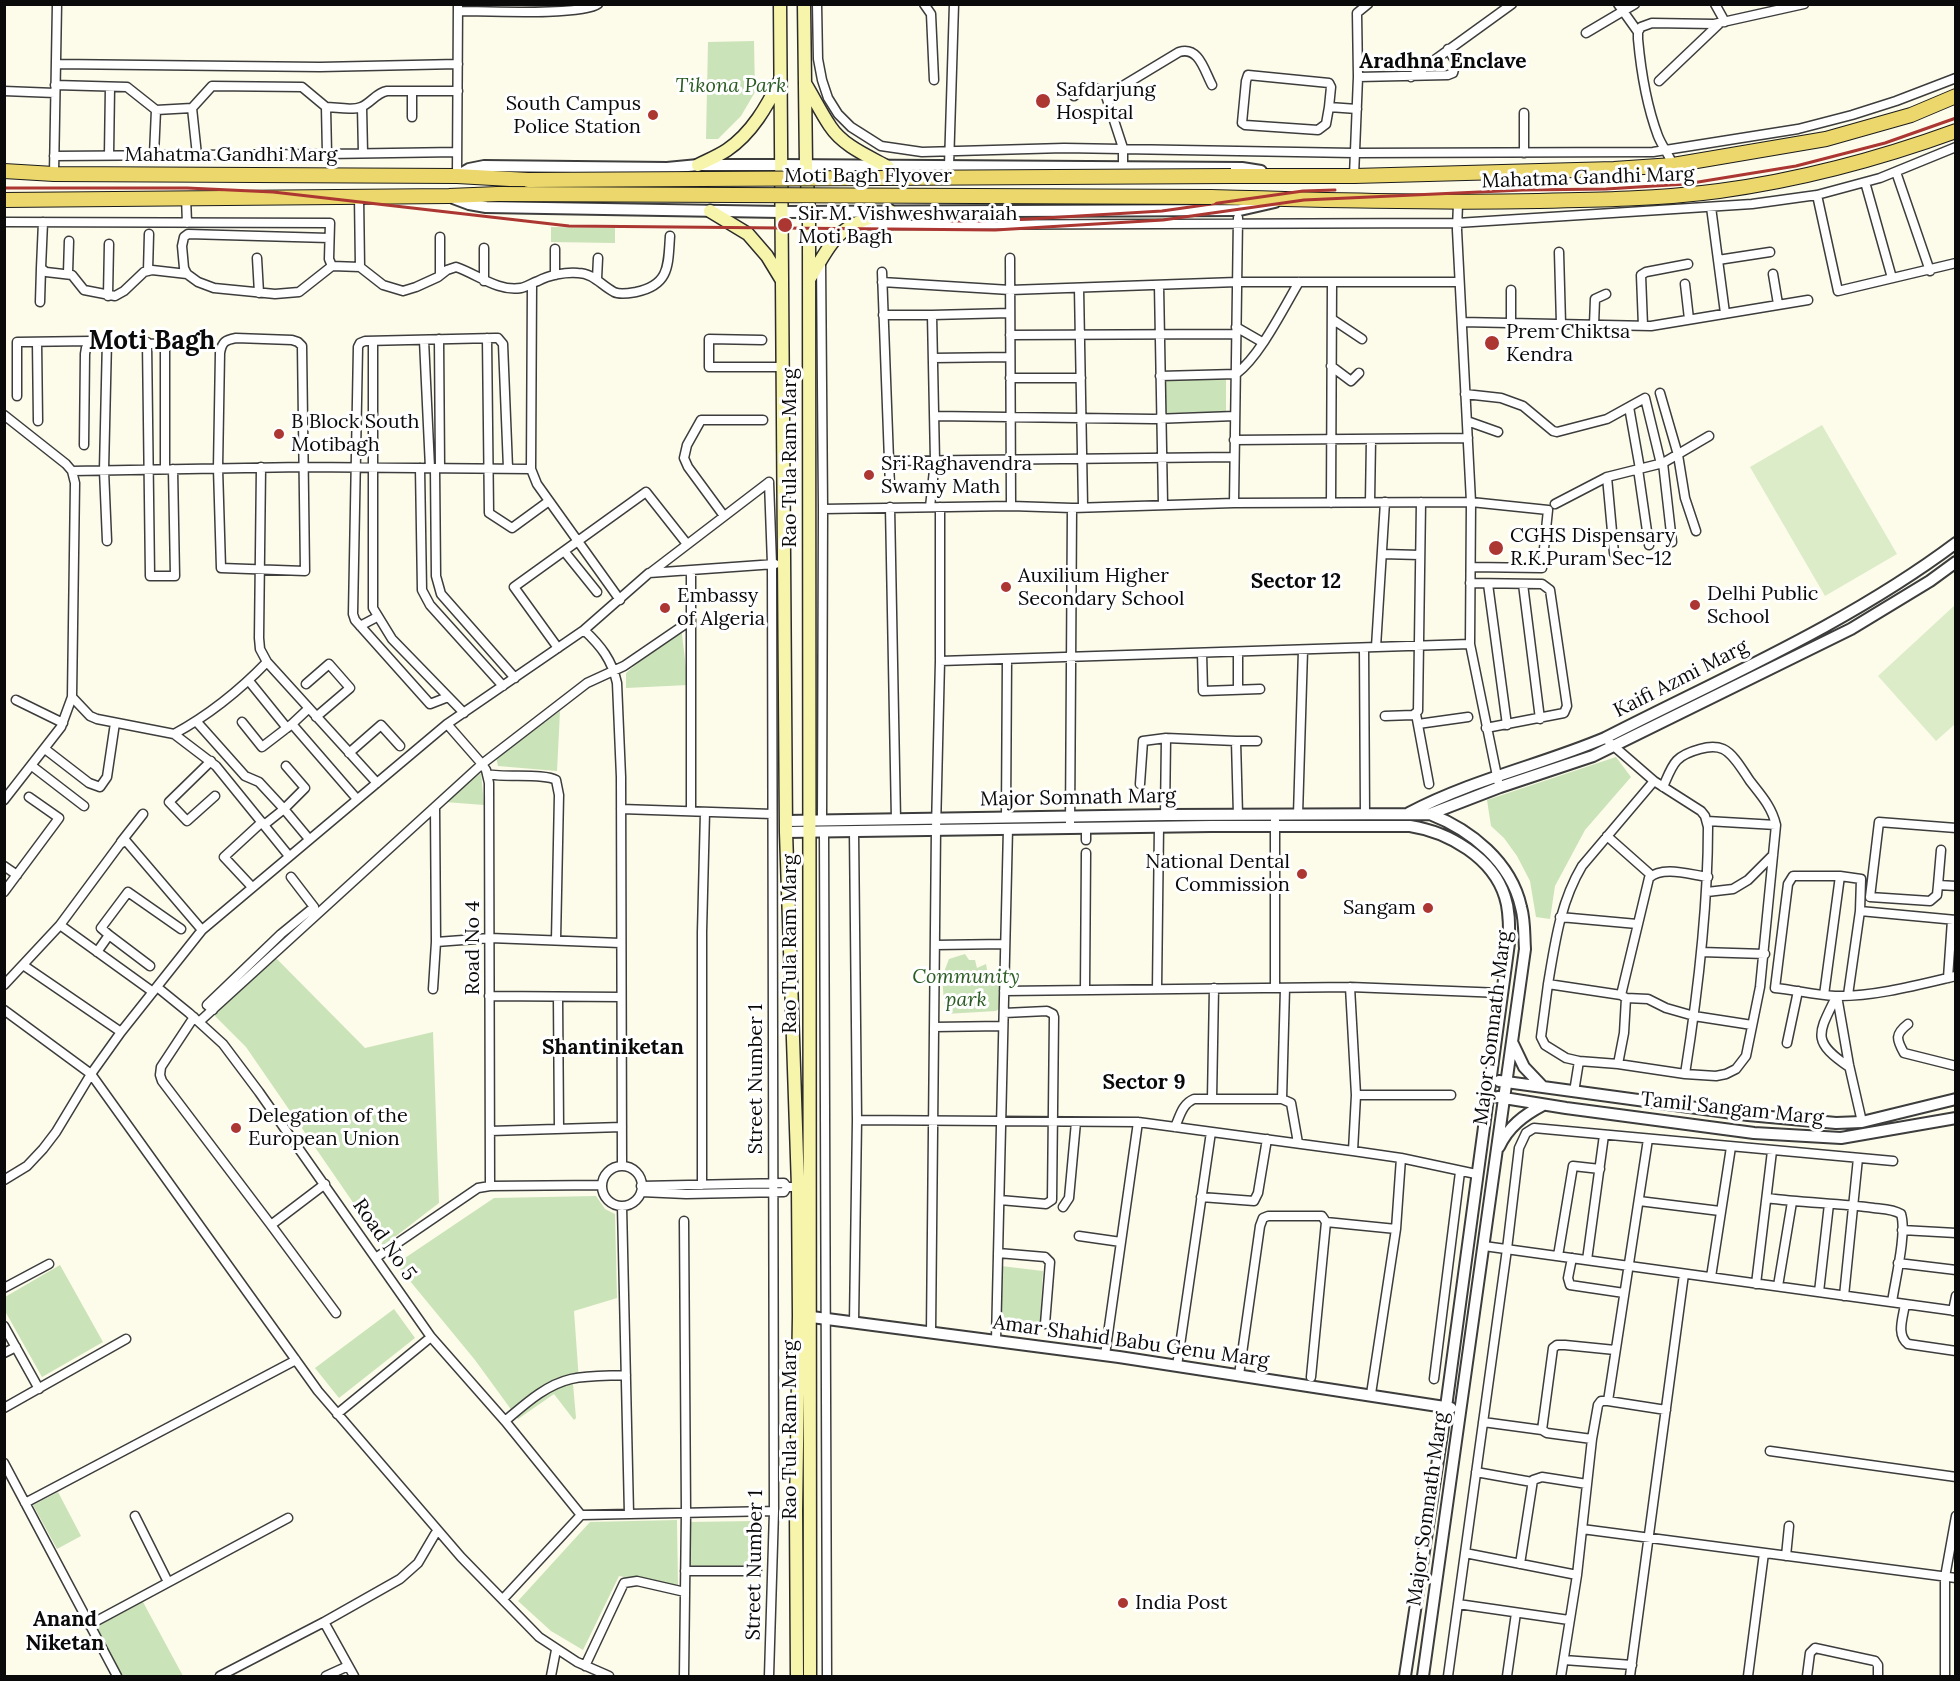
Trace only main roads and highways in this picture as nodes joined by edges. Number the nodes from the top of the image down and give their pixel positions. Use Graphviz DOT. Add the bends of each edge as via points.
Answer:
graph roads {
  1 [pos="780,4"];
  2 [pos="804,4"];
  3 [pos="781,77"];
  4 [pos="805,84"];
  5 [pos="1956,96"];
  6 [pos="1956,131"];
  7 [pos="698,165"];
  8 [pos="893,167"];
  9 [pos="4,171"];
  10 [pos="457,176"];
  11 [pos="1289,176"];
  12 [pos="449,196"];
  13 [pos="1287,199"];
  14 [pos="4,200"];
  15 [pos="710,211"];
  16 [pos="893,211"];
  17 [pos="782,280"];
  18 [pos="809,280"];
  19 [pos="804,1316"];
  20 [pos="797,1677"];
  21 [pos="810,1677"];
  1 -- 3 [label="main road, Rao Tula Ram Marg"];
  2 -- 4 [label="main road, Rao Tula Ram Marg"];
  3 -- 7 [label="main road" via="749,131 728,150"];
  3 -- 17 [label="main road, Rao Tula Ram Marg"];
  4 -- 8 [label="main road" via="840,137"];
  4 -- 18 [label="main road, Rao Tula Ram Marg"];
  5 -- 11 [label="main road, Mahatma Gandhi Marg" via="1911,115 1826,139 1673,165"];
  6 -- 13 [label="main road, Mahatma Gandhi Marg" via="1829,171 1717,191 1630,199"];
  9 -- 10 [label="main road, Mahatma Gandhi Marg"];
  10 -- 11 [label="main road, Moti Bagh Flyover, bridge" via="528,180"];
  12 -- 13 [label="main road, Moti Bagh Flyover, bridge"];
  12 -- 14 [label="main road, Mahatma Gandhi Marg"];
  15 -- 17 [label="main road" via="748,234"];
  16 -- 18 [label="main road" via="839,232"];
  17 -- 19 [label="main road, Rao Tula Ram Marg" via="778,564 792,1187"];
  18 -- 19 [label="main road, Rao Tula Ram Marg" via="816,826"];
  19 -- 20 [label="main road, Rao Tula Ram Marg" via="796,1509"];
  19 -- 21 [label="main road, Rao Tula Ram Marg"];
}
